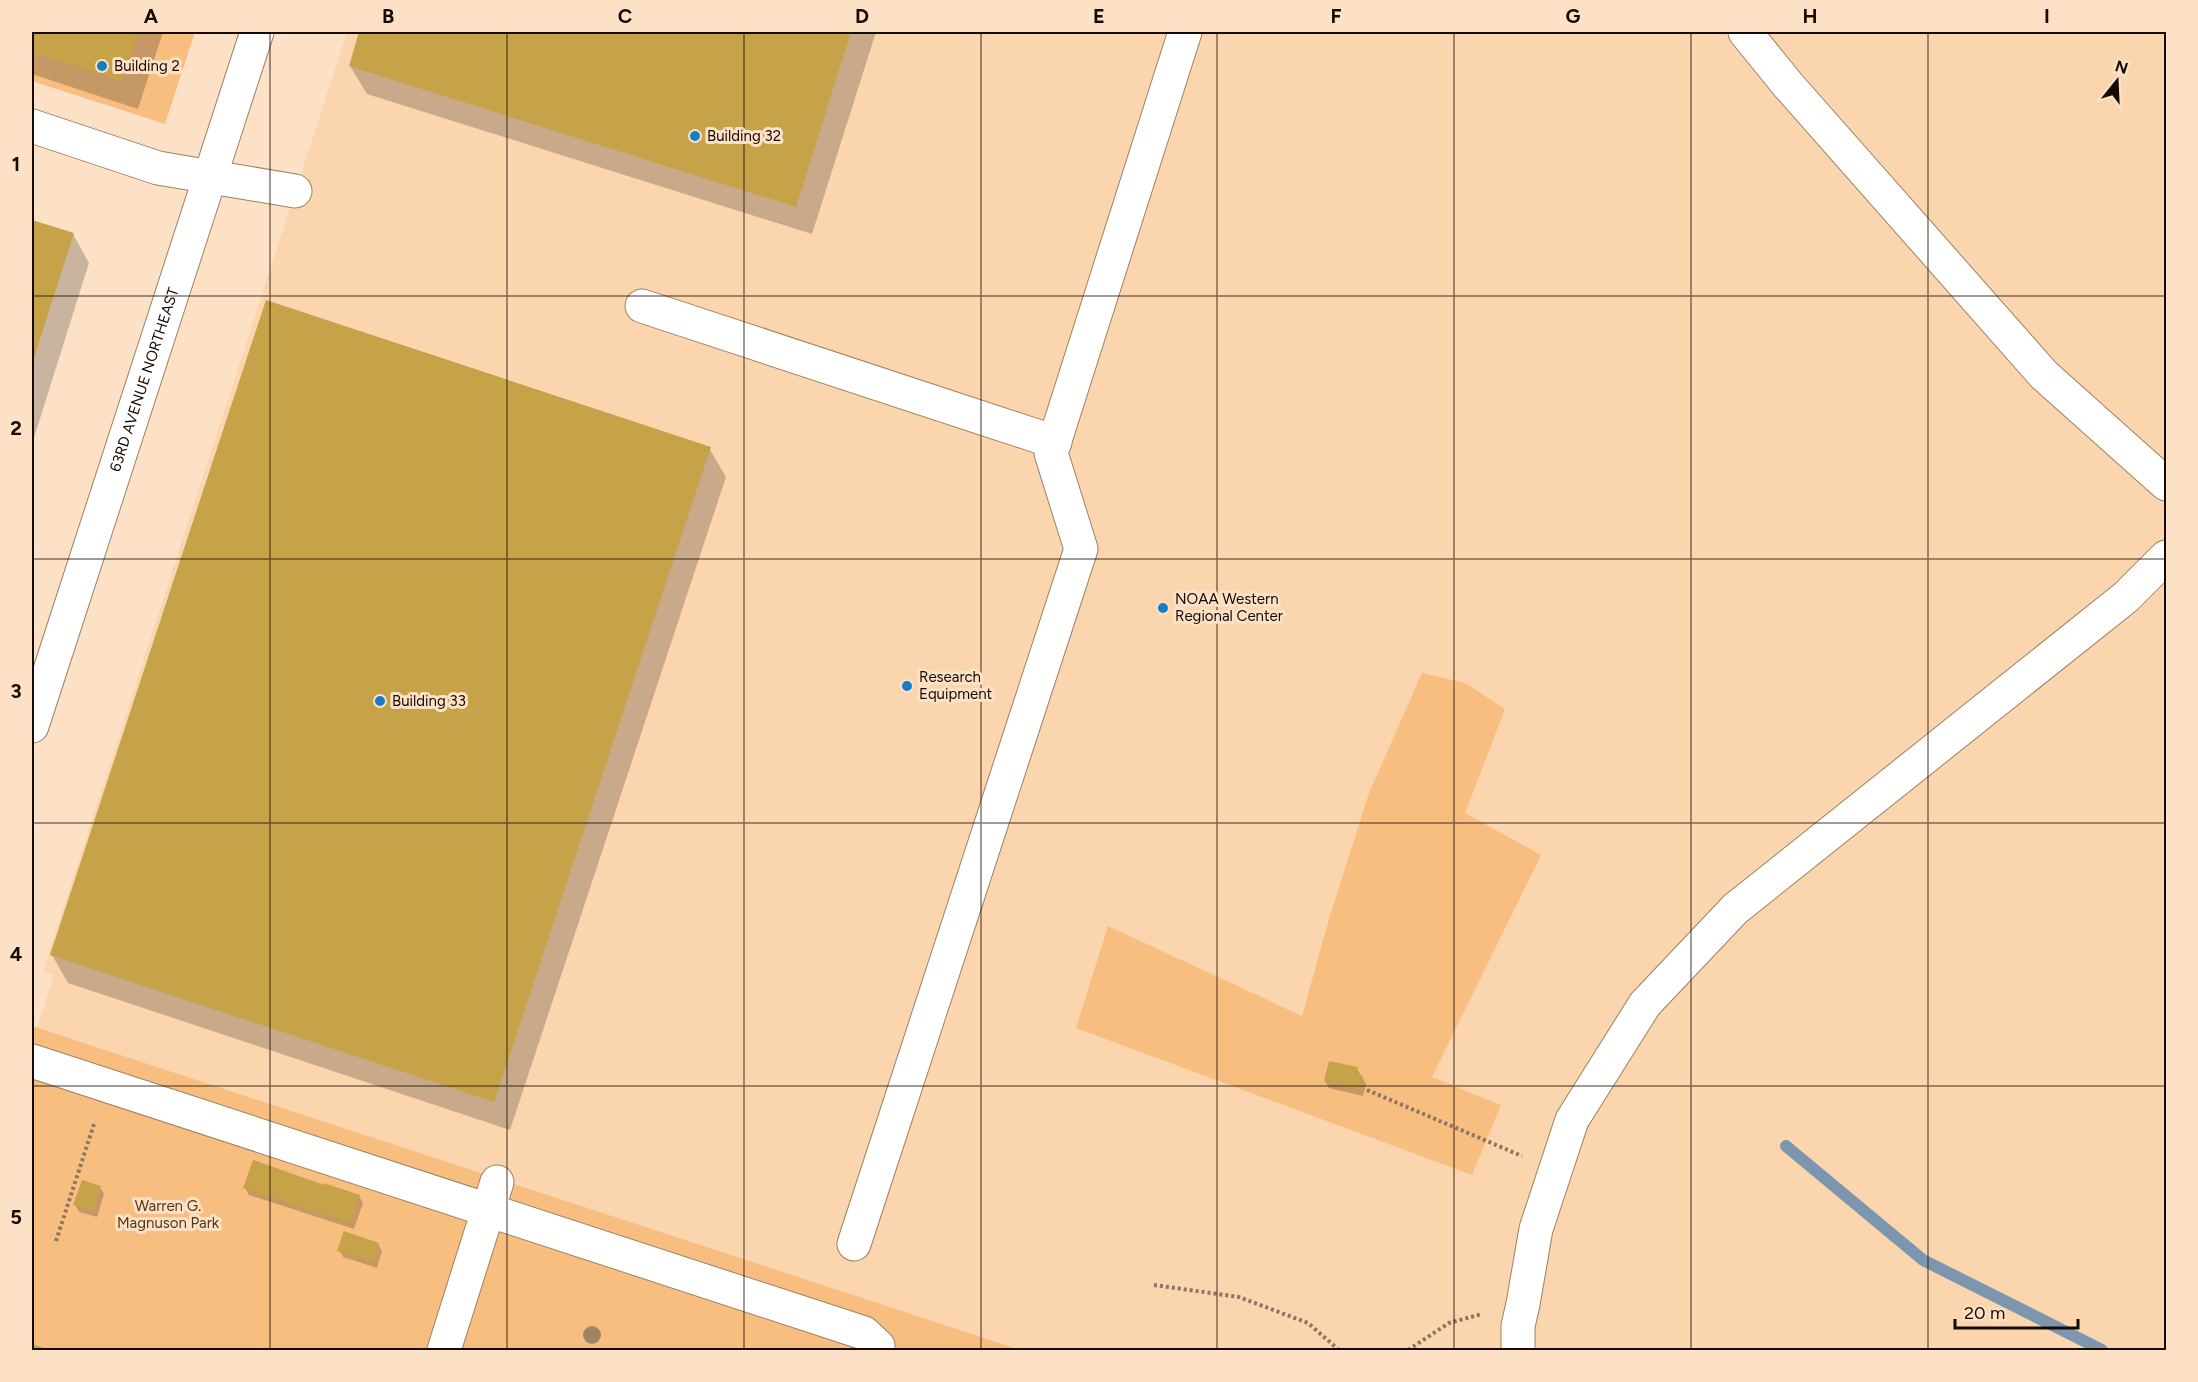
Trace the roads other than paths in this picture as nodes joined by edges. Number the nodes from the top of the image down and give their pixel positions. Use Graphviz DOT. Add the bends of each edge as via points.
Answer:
graph roads {
  1 [pos="257,32"];
  2 [pos="1185,32"];
  3 [pos="1745,32"];
  4 [pos="32,126"];
  5 [pos="211,177"];
  6 [pos="295,191"];
  7 [pos="642,306"];
  8 [pos="1055,442"];
  9 [pos="2166,484"];
  10 [pos="2166,557"];
  11 [pos="32,726"];
  12 [pos="32,1061"];
  13 [pos="493,1196"];
  14 [pos="854,1244"];
  15 [pos="444,1350"];
  16 [pos="877,1350"];
  17 [pos="1518,1350"];
  1 -- 5 [label="street, 63RD AVENUE NORTHEAST"];
  2 -- 8 [label="street"];
  3 -- 9 [label="street" via="2044,375"];
  4 -- 5 [label="street" via="158,168"];
  5 -- 6 [label="street"];
  5 -- 11 [label="street, 63RD AVENUE NORTHEAST"];
  7 -- 8 [label="street"];
  8 -- 14 [label="street" via="1052,453 1081,549"];
  10 -- 17 [label="street" via="2126,597 1735,909 1645,1004 1572,1120 1536,1229 1518,1326"];
  12 -- 13 [label="street"];
  13 -- 15 [label="street"];
  13 -- 16 [label="street" via="864,1333"];
}
